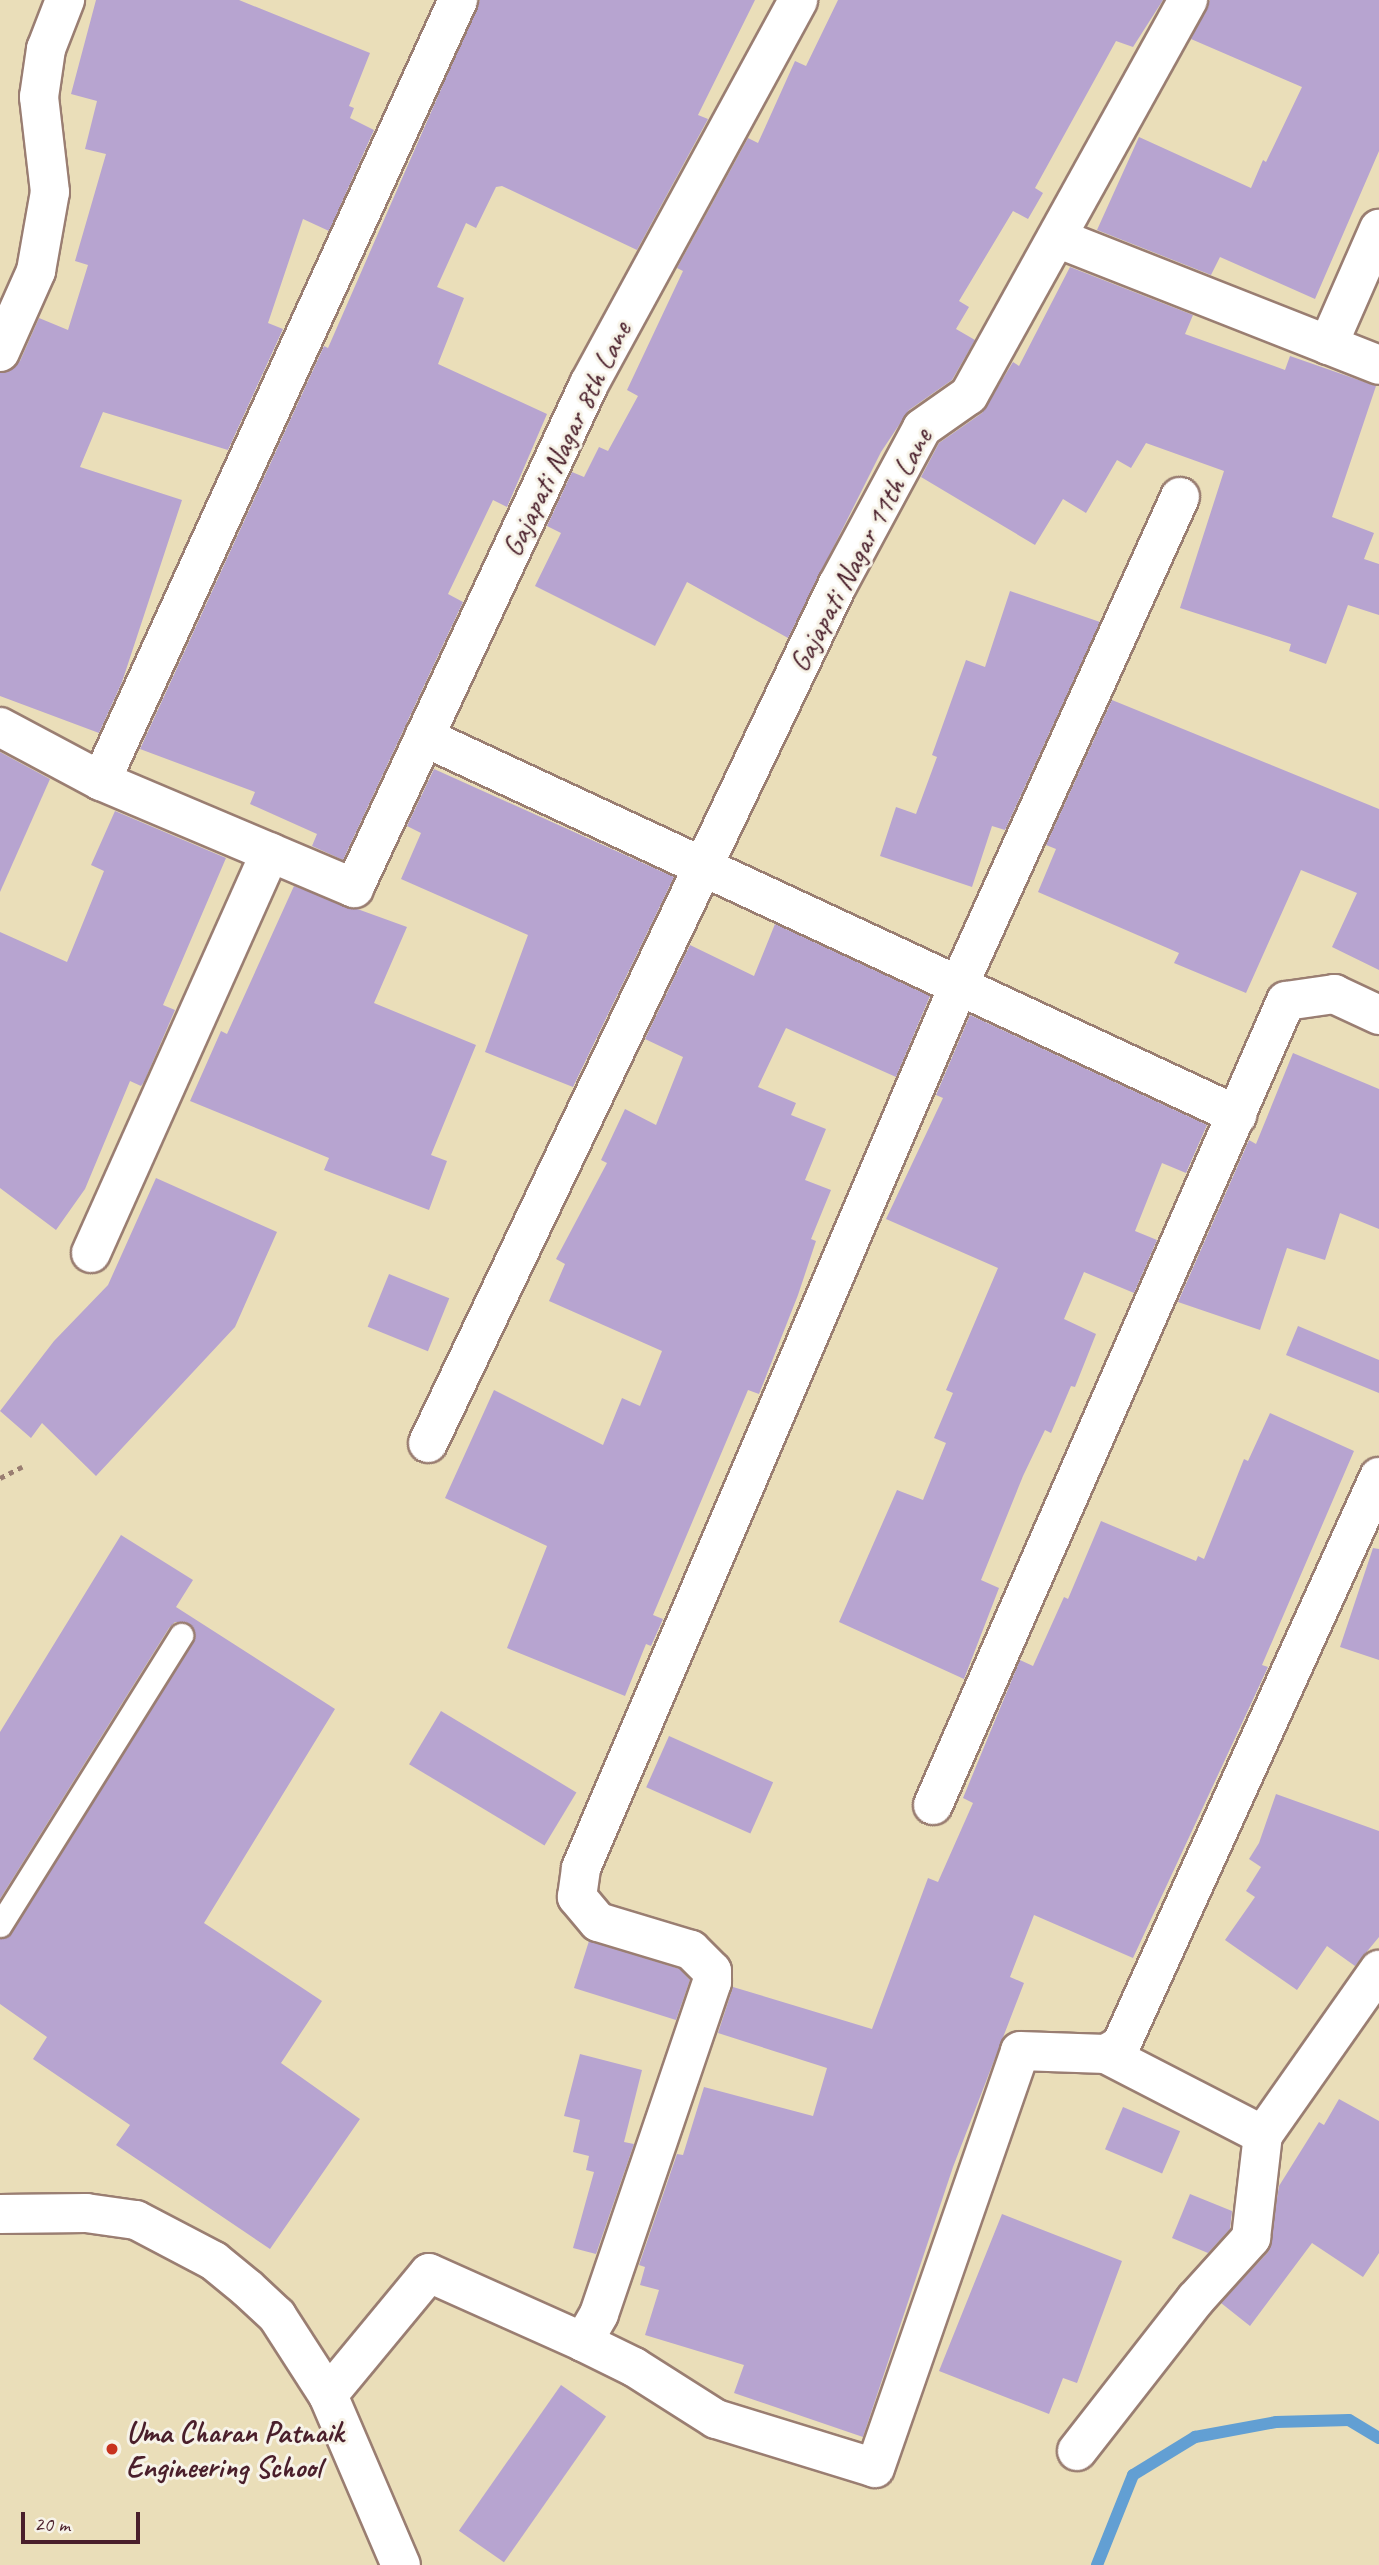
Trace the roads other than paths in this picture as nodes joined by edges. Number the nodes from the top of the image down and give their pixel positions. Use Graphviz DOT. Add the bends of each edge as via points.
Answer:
graph roads {
  1 [pos="65,0"];
  2 [pos="458,0"];
  3 [pos="798,0"];
  4 [pos="1188,0"];
  5 [pos="1379,229"];
  6 [pos="1056,238"];
  7 [pos="1328,345"];
  8 [pos="0,352"];
  9 [pos="1379,365"];
  10 [pos="1180,497"];
  11 [pos="0,727"];
  12 [pos="424,737"];
  13 [pos="101,781"];
  14 [pos="270,852"];
  15 [pos="702,865"];
  16 [pos="958,987"];
  17 [pos="1379,1015"];
  18 [pos="1237,1115"];
  19 [pos="91,1253"];
  20 [pos="428,1443"];
  21 [pos="1379,1477"];
  22 [pos="181,1635"];
  23 [pos="933,1805"];
  24 [pos="0,1925"];
  25 [pos="1379,1970"];
  26 [pos="1106,2054"];
  27 [pos="1263,2135"];
  28 [pos="0,2214"];
  29 [pos="583,2342"];
  30 [pos="328,2395"];
  31 [pos="1077,2451"];
  32 [pos="401,2565"];
  1 -- 8 [label="street" via="46,49 39,97 50,192 36,271"];
  2 -- 13 [label="street"];
  3 -- 12 [label="street, Gajapati Nagar 8th Lane" via="589,384"];
  4 -- 6 [label="street, Gajapati Nagar 11th Lane"];
  5 -- 7 [label="street"];
  6 -- 7 [label="street"];
  6 -- 15 [label="street, Gajapati Nagar 11th Lane" via="969,395 922,428 837,586"];
  7 -- 9 [label="street"];
  10 -- 16 [label="street"];
  11 -- 13 [label="street"];
  12 -- 14 [label="street, Gajapati Nagar 8th Lane" via="354,888"];
  12 -- 15 [label="street"];
  13 -- 14 [label="street"];
  14 -- 19 [label="street"];
  15 -- 16 [label="street"];
  15 -- 20 [label="street, Gajapati Nagar 11th Lane"];
  16 -- 18 [label="street"];
  16 -- 29 [label="street" via="616,1777 576,1883 577,1897 598,1922 691,1950 708,1962 712,1982 599,2314"];
  17 -- 18 [label="street" via="1334,994 1286,1002"];
  18 -- 23 [label="street"];
  21 -- 26 [label="street" via="1121,2045"];
  22 -- 24 [label="lane"];
  25 -- 27 [label="street"];
  26 -- 27 [label="street"];
  26 -- 29 [label="street" via="1020,2051 875,2468 716,2419 634,2367"];
  27 -- 31 [label="street" via="1251,2238 1195,2300"];
  28 -- 30 [label="street" via="136,2220 178,2240 214,2261 277,2316"];
  29 -- 30 [label="street" via="429,2273"];
  30 -- 32 [label="street"];
}
